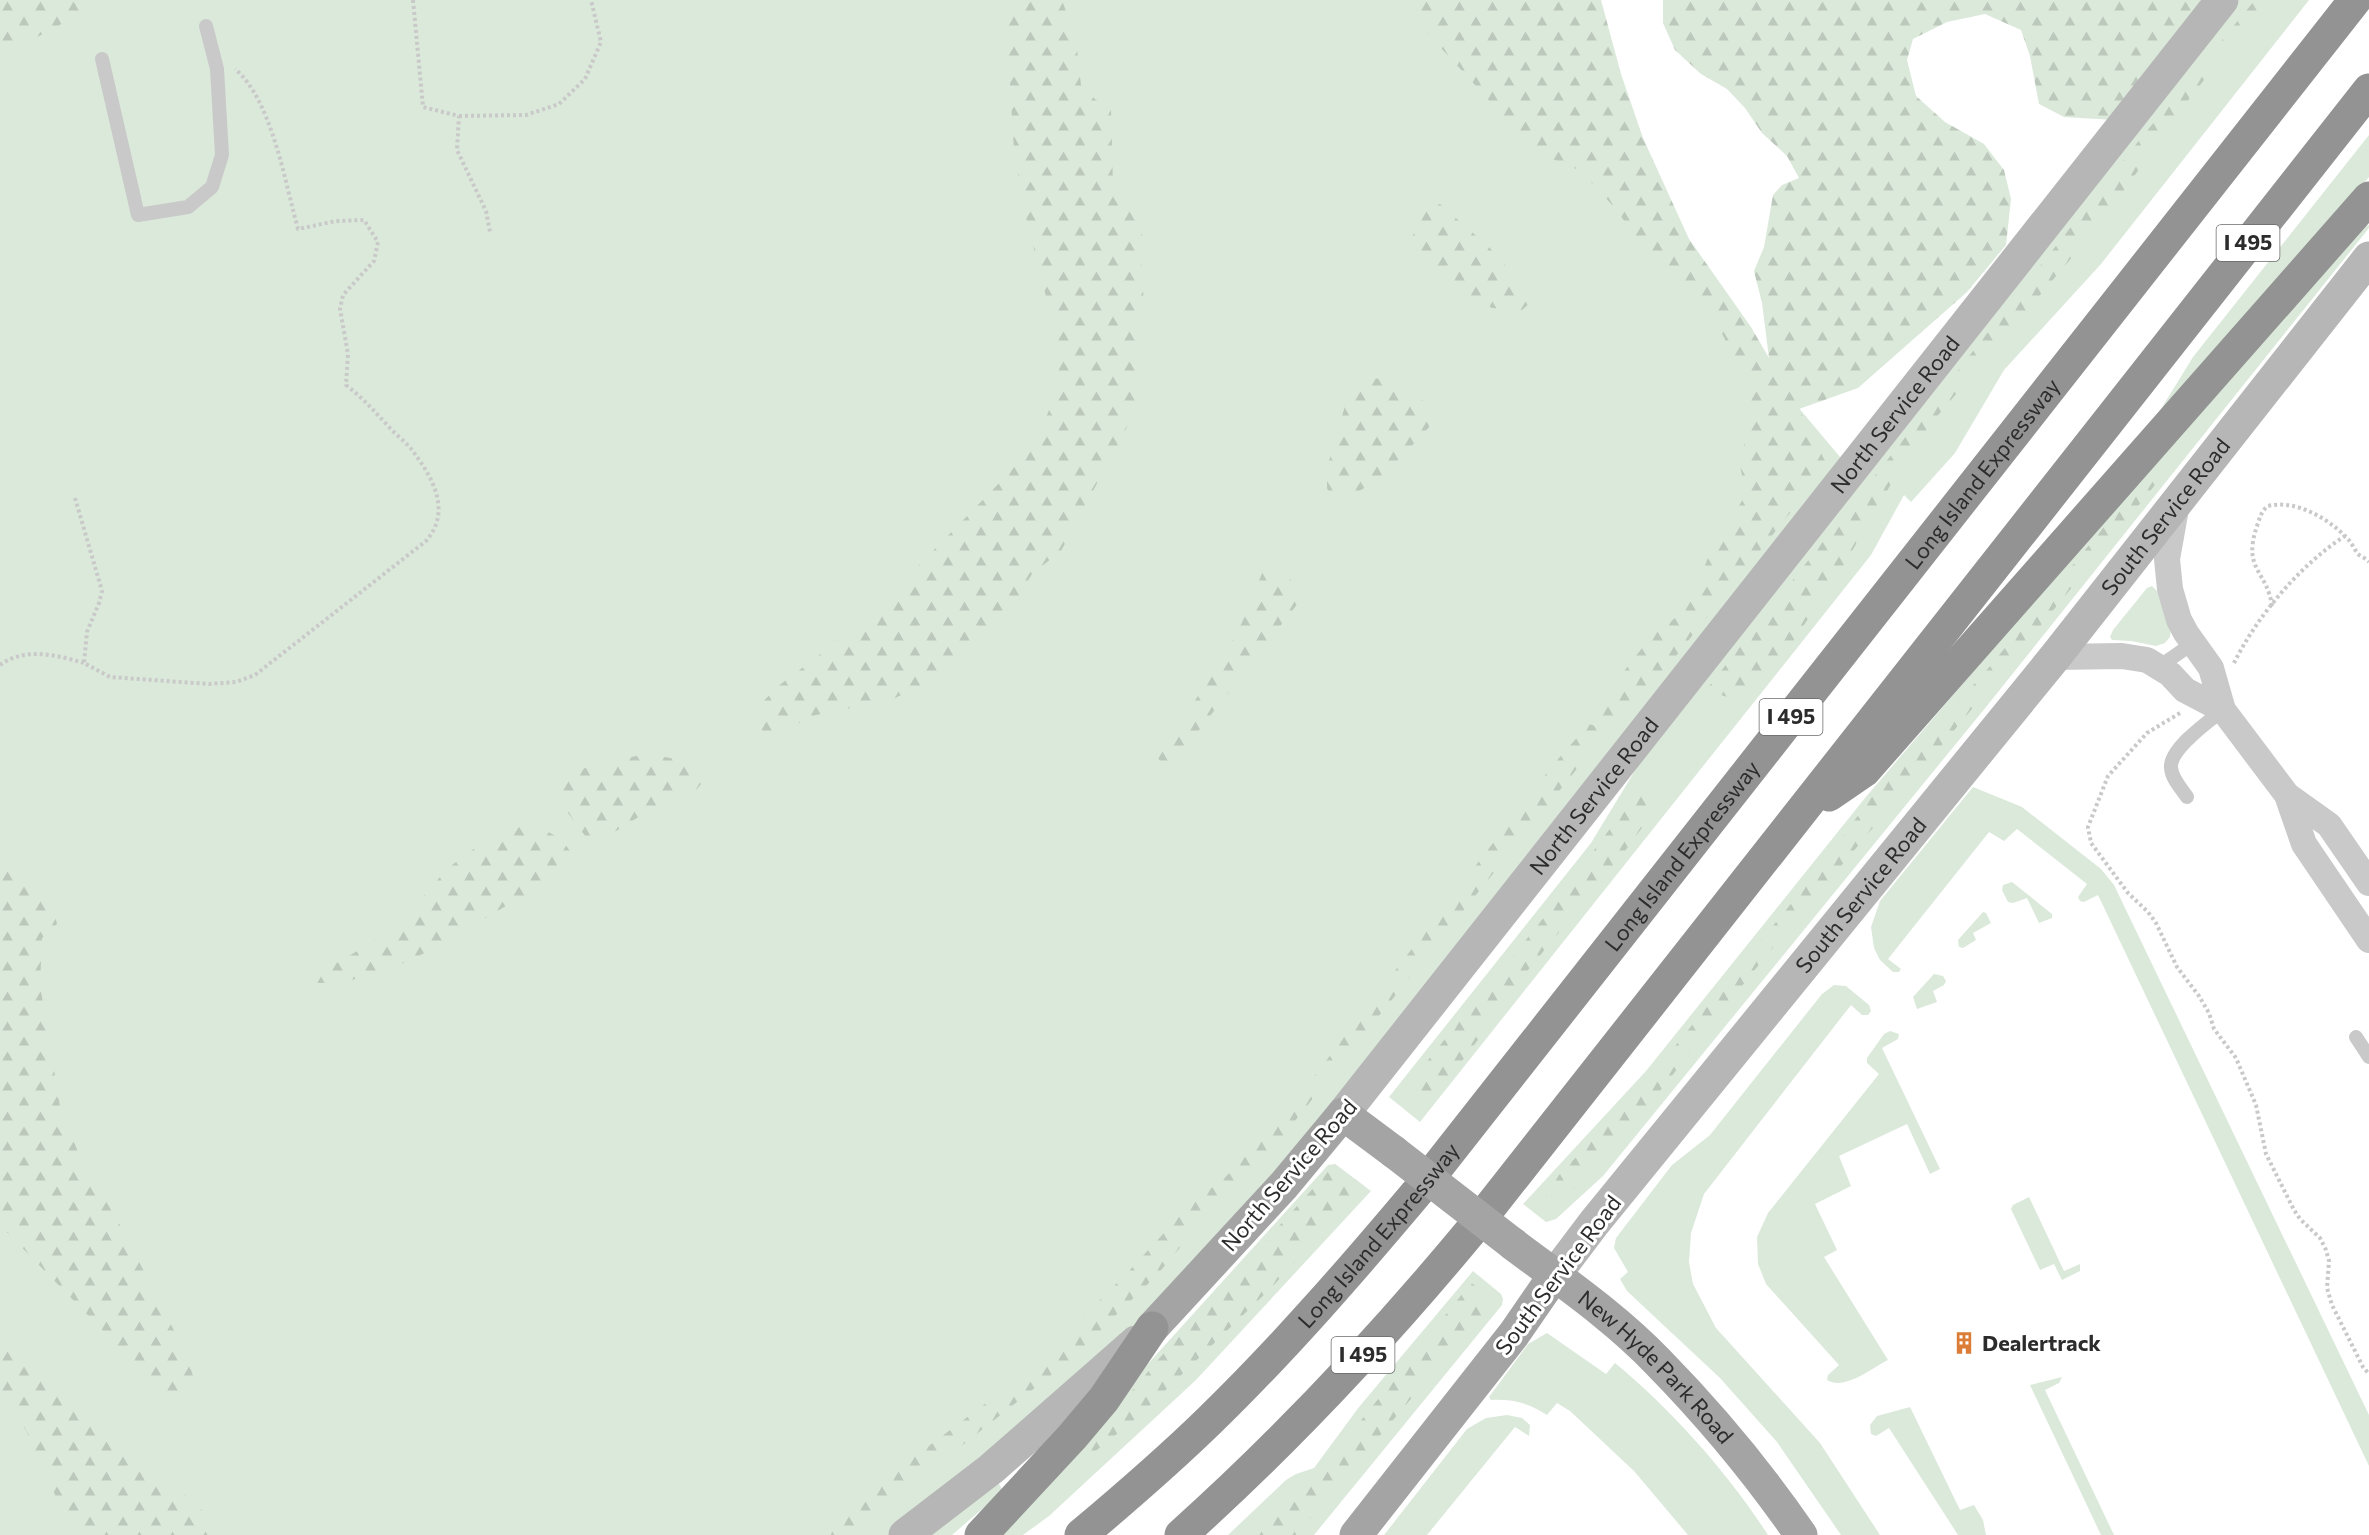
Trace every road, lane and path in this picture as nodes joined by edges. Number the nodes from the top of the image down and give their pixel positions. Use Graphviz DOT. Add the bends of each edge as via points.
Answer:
graph roads {
  1 [pos="413,0"];
  2 [pos="591,0"];
  3 [pos="2222,0"];
  4 [pos="2355,0"];
  5 [pos="206,26"];
  6 [pos="213,51"];
  7 [pos="102,59"];
  8 [pos="2369,90"];
  9 [pos="459,116"];
  10 [pos="2369,198"];
  11 [pos="490,231"];
  12 [pos="2369,258"];
  13 [pos="75,498"];
  14 [pos="2177,502"];
  15 [pos="2345,536"];
  16 [pos="2369,562"];
  17 [pos="2272,607"];
  18 [pos="2192,644"];
  19 [pos="2055,657"];
  20 [pos="84,663"];
  21 [pos="0,664"];
  22 [pos="2160,666"];
  23 [pos="2213,698"];
  24 [pos="2287,795"];
  25 [pos="2187,797"];
  26 [pos="1798,817"];
  27 [pos="2369,883"];
  28 [pos="2369,940"];
  29 [pos="2356,1037"];
  30 [pos="2369,1057"];
  31 [pos="1343,1114"];
  32 [pos="1554,1276"];
  33 [pos="1152,1328"];
  34 [pos="2369,1374"];
  35 [pos="905,1535"];
  36 [pos="981,1535"];
  37 [pos="1081,1535"];
  38 [pos="1181,1535"];
  39 [pos="1356,1535"];
  40 [pos="1801,1535"];
  1 -- 9 [label="path" via="423,107"];
  2 -- 9 [label="path" via="601,42 585,79 559,104 526,115"];
  3 -- 31 [label="main road, North Service Road"];
  4 -- 37 [label="highway, Long Island Expressway / I 495" via="1424,1184 1320,1305 1242,1387 1150,1476"];
  5 -- 6 [label="lane"];
  6 -- 7 [label="lane" via="222,155 212,188 188,207 138,215"];
  6 -- 20 [label="path" via="256,92 271,130 298,229 364,220 378,242 374,261 343,295 340,309 348,354 346,385 411,449 436,489 438,520 426,542 255,675 236,682 209,684 110,677"];
  8 -- 26 [label="highway, I 495"];
  9 -- 11 [label="path" via="457,150 486,211"];
  10 -- 26 [label="highway" via="1864,771"];
  12 -- 14 [label="main road, South Service Road"];
  13 -- 20 [label="path" via="102,591 87,632"];
  14 -- 18 [label="street" via="2168,574 2179,620"];
  14 -- 19 [label="main road, South Service Road"];
  15 -- 16 [label="path"];
  15 -- 17 [label="path" via="2308,566"];
  15 -- 17 [label="path" via="2306,510 2274,504 2263,510 2254,535 2252,559"];
  17 -- 23 [label="path" via="2249,636 2233,665 2232,675"];
  18 -- 22 [label="lane"];
  18 -- 23 [label="street" via="2211,668"];
  19 -- 22 [label="street" via="2136,658"];
  19 -- 32 [label="main road, South Service Road"];
  20 -- 21 [label="path" via="21,654"];
  22 -- 23 [label="street" via="2185,690"];
  23 -- 24 [label="street"];
  23 -- 25 [label="lane" via="2171,761 2175,780"];
  23 -- 34 [label="path" via="2147,733 2113,769 2102,787 2088,834 2156,924 2177,967 2209,1013 2214,1029 2236,1058 2256,1105 2266,1154 2300,1220 2320,1238 2326,1250 2327,1288 2332,1305"];
  24 -- 27 [label="street" via="2329,825"];
  24 -- 28 [label="street" via="2304,844"];
  26 -- 38 [label="highway, I 495" via="1425,1287 1311,1411"];
  29 -- 30 [label="lane"];
  31 -- 32 [label="main road, New Hyde Park Road, bridge"];
  31 -- 33 [label="main road, North Service Road" via="1284,1185"];
  32 -- 39 [label="main road, South Service Road" via="1514,1334"];
  32 -- 40 [label="main road, New Hyde Park Road" via="1658,1361 1740,1454"];
  33 -- 35 [label="main road, North Service Road" via="991,1469"];
  33 -- 36 [label="highway" via="1104,1399"];
}
